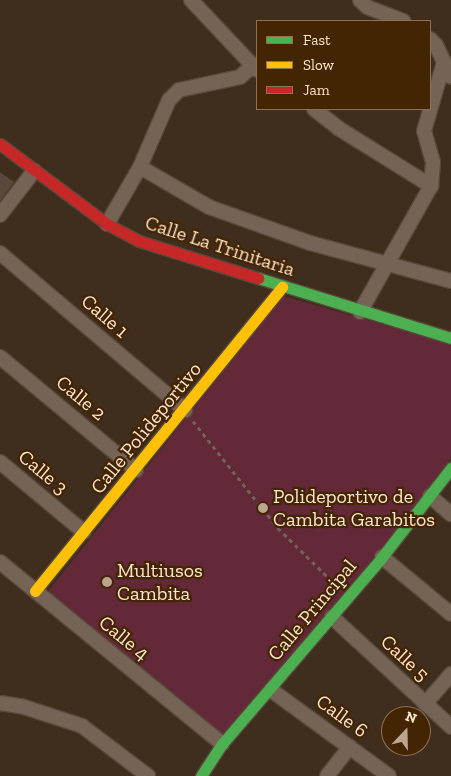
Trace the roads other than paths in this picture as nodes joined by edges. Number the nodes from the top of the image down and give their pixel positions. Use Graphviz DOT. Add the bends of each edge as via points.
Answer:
graph roads {
  1 [pos="191,0"];
  2 [pos="360,0"];
  3 [pos="400,20"];
  4 [pos="431,42"];
  5 [pos="444,62"];
  6 [pos="254,69"];
  7 [pos="451,77"];
  8 [pos="431,107"];
  9 [pos="315,110"];
  10 [pos="430,110"];
  11 [pos="0,144"];
  12 [pos="140,167"];
  13 [pos="34,171"];
  14 [pos="431,186"];
  15 [pos="0,215"];
  16 [pos="108,224"];
  17 [pos="0,252"];
  18 [pos="388,266"];
  19 [pos="451,281"];
  20 [pos="282,287"];
  21 [pos="360,312"];
  22 [pos="451,338"];
  23 [pos="0,357"];
  24 [pos="185,410"];
  25 [pos="0,462"];
  26 [pos="451,468"];
  27 [pos="136,470"];
  28 [pos="430,496"];
  29 [pos="451,514"];
  30 [pos="84,532"];
  31 [pos="382,558"];
  32 [pos="0,562"];
  33 [pos="35,591"];
  34 [pos="451,614"];
  35 [pos="332,617"];
  36 [pos="451,674"];
  37 [pos="271,690"];
  38 [pos="0,703"];
  39 [pos="425,704"];
  40 [pos="451,727"];
  41 [pos="222,744"];
  42 [pos="350,747"];
  43 [pos="148,776"];
  44 [pos="201,776"];
  45 [pos="327,776"];
  46 [pos="388,776"];
  1 -- 6 [label="street"];
  2 -- 3 [label="street" via="367,7"];
  4 -- 5 [label="street"];
  5 -- 7 [label="street"];
  5 -- 8 [label="street"];
  6 -- 12 [label="street" via="240,77 179,90 169,100"];
  9 -- 14 [label="street" via="338,128"];
  10 -- 14 [label="street" via="424,131 433,162"];
  11 -- 13 [label="street, Calle La Trinitaria"];
  12 -- 16 [label="street"];
  12 -- 18 [label="street" via="209,207 310,243"];
  13 -- 15 [label="street"];
  13 -- 16 [label="street, Calle La Trinitaria"];
  14 -- 18 [label="street"];
  16 -- 20 [label="street, Calle La Trinitaria" via="139,241"];
  17 -- 24 [label="street, Calle 1"];
  18 -- 19 [label="street"];
  18 -- 21 [label="street"];
  20 -- 21 [label="street, Calle La Trinitaria"];
  20 -- 24 [label="street, Calle Polideportivo"];
  21 -- 22 [label="street, Calle La Trinitaria"];
  23 -- 27 [label="street, Calle 2"];
  24 -- 27 [label="street, Calle Polideportivo"];
  25 -- 30 [label="street, Calle 3"];
  26 -- 28 [label="street, Calle Principal"];
  27 -- 30 [label="street, Calle Polideportivo"];
  28 -- 29 [label="street"];
  28 -- 31 [label="street, Calle Principal"];
  30 -- 33 [label="street, Calle Polideportivo"];
  31 -- 34 [label="street"];
  31 -- 35 [label="street, Calle Principal"];
  32 -- 33 [label="street, Calle 4"];
  33 -- 41 [label="street, Calle 4"];
  35 -- 37 [label="street, Calle Principal"];
  35 -- 39 [label="street, Calle 5"];
  36 -- 39 [label="street"];
  37 -- 41 [label="street, Calle Principal"];
  37 -- 42 [label="street, Calle 6"];
  38 -- 43 [label="street" via="24,706 82,726"];
  39 -- 40 [label="street, Calle 5"];
  41 -- 44 [label="street, Calle Principal"];
  42 -- 45 [label="street"];
  42 -- 46 [label="street, Calle 6"];
}
